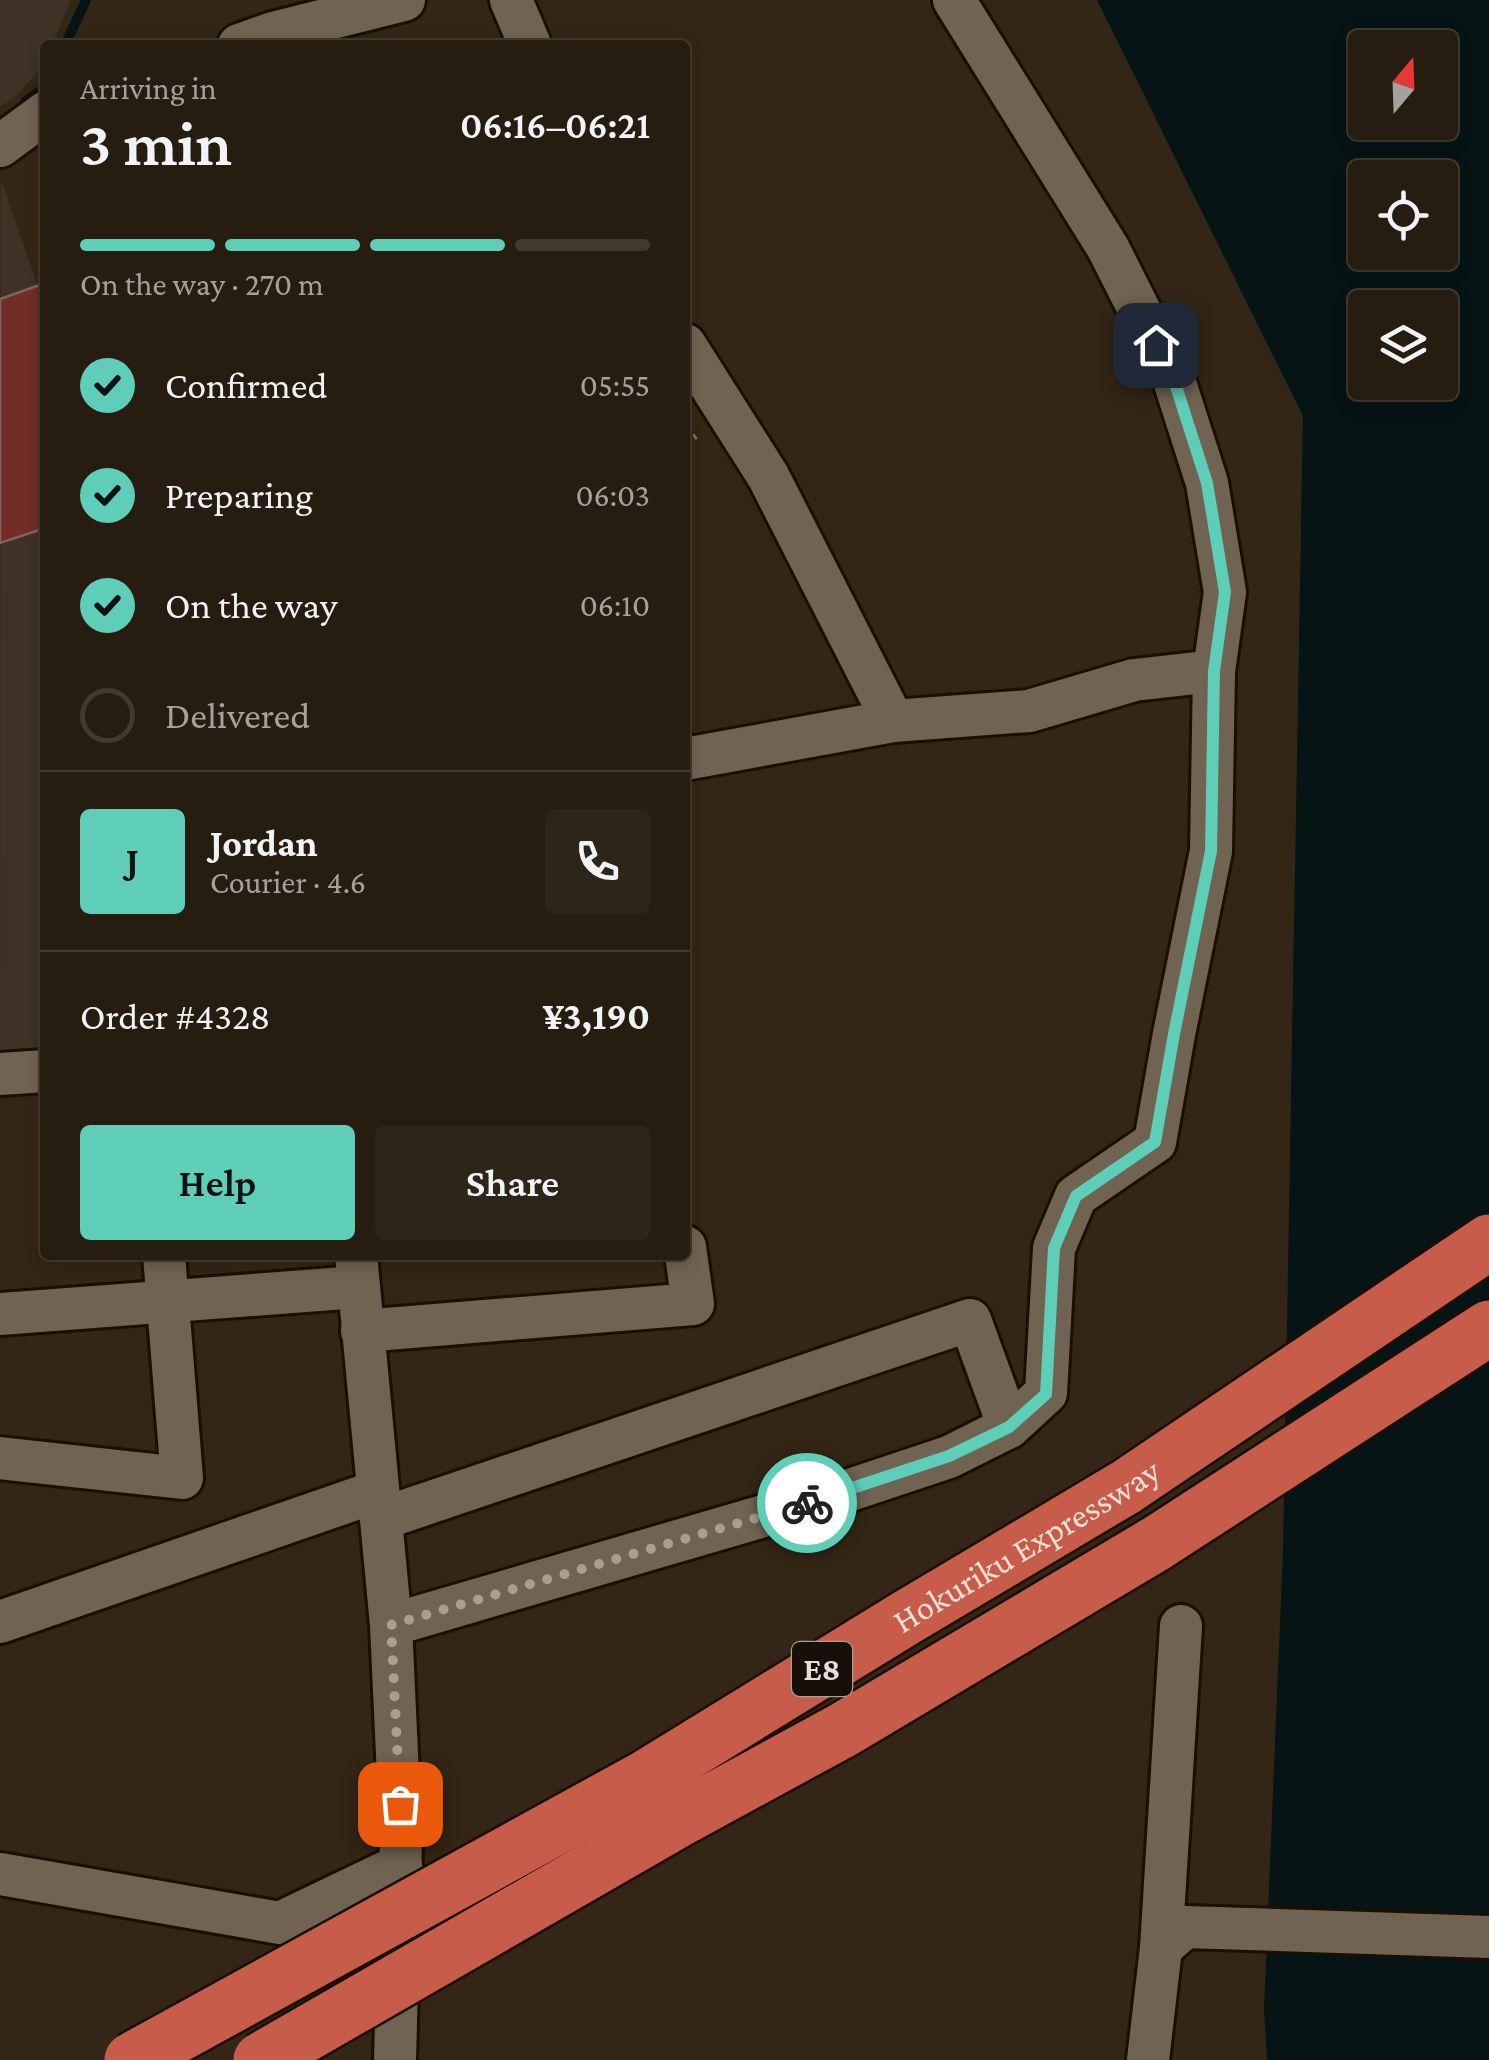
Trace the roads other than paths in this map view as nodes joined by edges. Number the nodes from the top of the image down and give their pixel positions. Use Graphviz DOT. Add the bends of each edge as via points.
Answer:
graph roads {
  1 [pos="404,0"];
  2 [pos="510,0"];
  3 [pos="954,0"];
  4 [pos="264,31"];
  5 [pos="528,40"];
  6 [pos="40,118"];
  7 [pos="0,146"];
  8 [pos="690,354"];
  9 [pos="1214,671"];
  10 [pos="893,722"];
  11 [pos="690,757"];
  12 [pos="40,1070"];
  13 [pos="0,1074"];
  14 [pos="1489,1242"];
  15 [pos="165,1260"];
  16 [pos="687,1260"];
  17 [pos="357,1271"];
  18 [pos="169,1302"];
  19 [pos="0,1314"];
  20 [pos="1489,1328"];
  21 [pos="362,1331"];
  22 [pos="1009,1427"];
  23 [pos="0,1458"];
  24 [pos="379,1505"];
  25 [pos="0,1622"];
  26 [pos="391,1625"];
  27 [pos="1181,1626"];
  28 [pos="400,1865"];
  29 [pos="0,1874"];
  30 [pos="1489,1937"];
  31 [pos="1161,1948"];
  32 [pos="132,2060"];
  33 [pos="262,2060"];
  34 [pos="396,2060"];
  35 [pos="1148,2060"];
  1 -- 4 [label="street"];
  2 -- 5 [label="street"];
  3 -- 9 [label="street" via="1108,248 1173,377 1207,483 1225,592"];
  6 -- 7 [label="street"];
  8 -- 10 [label="street" via="768,476"];
  9 -- 10 [label="street" via="1134,680 1029,711"];
  9 -- 22 [label="street" via="1211,851 1155,1142 1076,1196 1054,1248 1046,1394"];
  10 -- 11 [label="street"];
  12 -- 13 [label="street"];
  14 -- 32 [label="highway, Hokuriku Expressway / E8, bridge" via="1126,1487 647,1777"];
  15 -- 18 [label="street"];
  16 -- 21 [label="street" via="694,1304"];
  17 -- 18 [label="street"];
  17 -- 21 [label="street"];
  18 -- 19 [label="street"];
  18 -- 23 [label="street" via="182,1478"];
  20 -- 33 [label="highway, Hokuriku Expressway / E8, bridge" via="1157,1543 844,1730"];
  21 -- 24 [label="street"];
  22 -- 24 [label="street" via="970,1320"];
  22 -- 26 [label="street" via="949,1456 835,1495"];
  24 -- 25 [label="street"];
  24 -- 26 [label="street"];
  26 -- 28 [label="street"];
  27 -- 31 [label="street"];
  28 -- 29 [label="street" via="280,1923"];
  28 -- 34 [label="street"];
  30 -- 31 [label="street" via="1185,1927"];
  31 -- 35 [label="street"];
}
